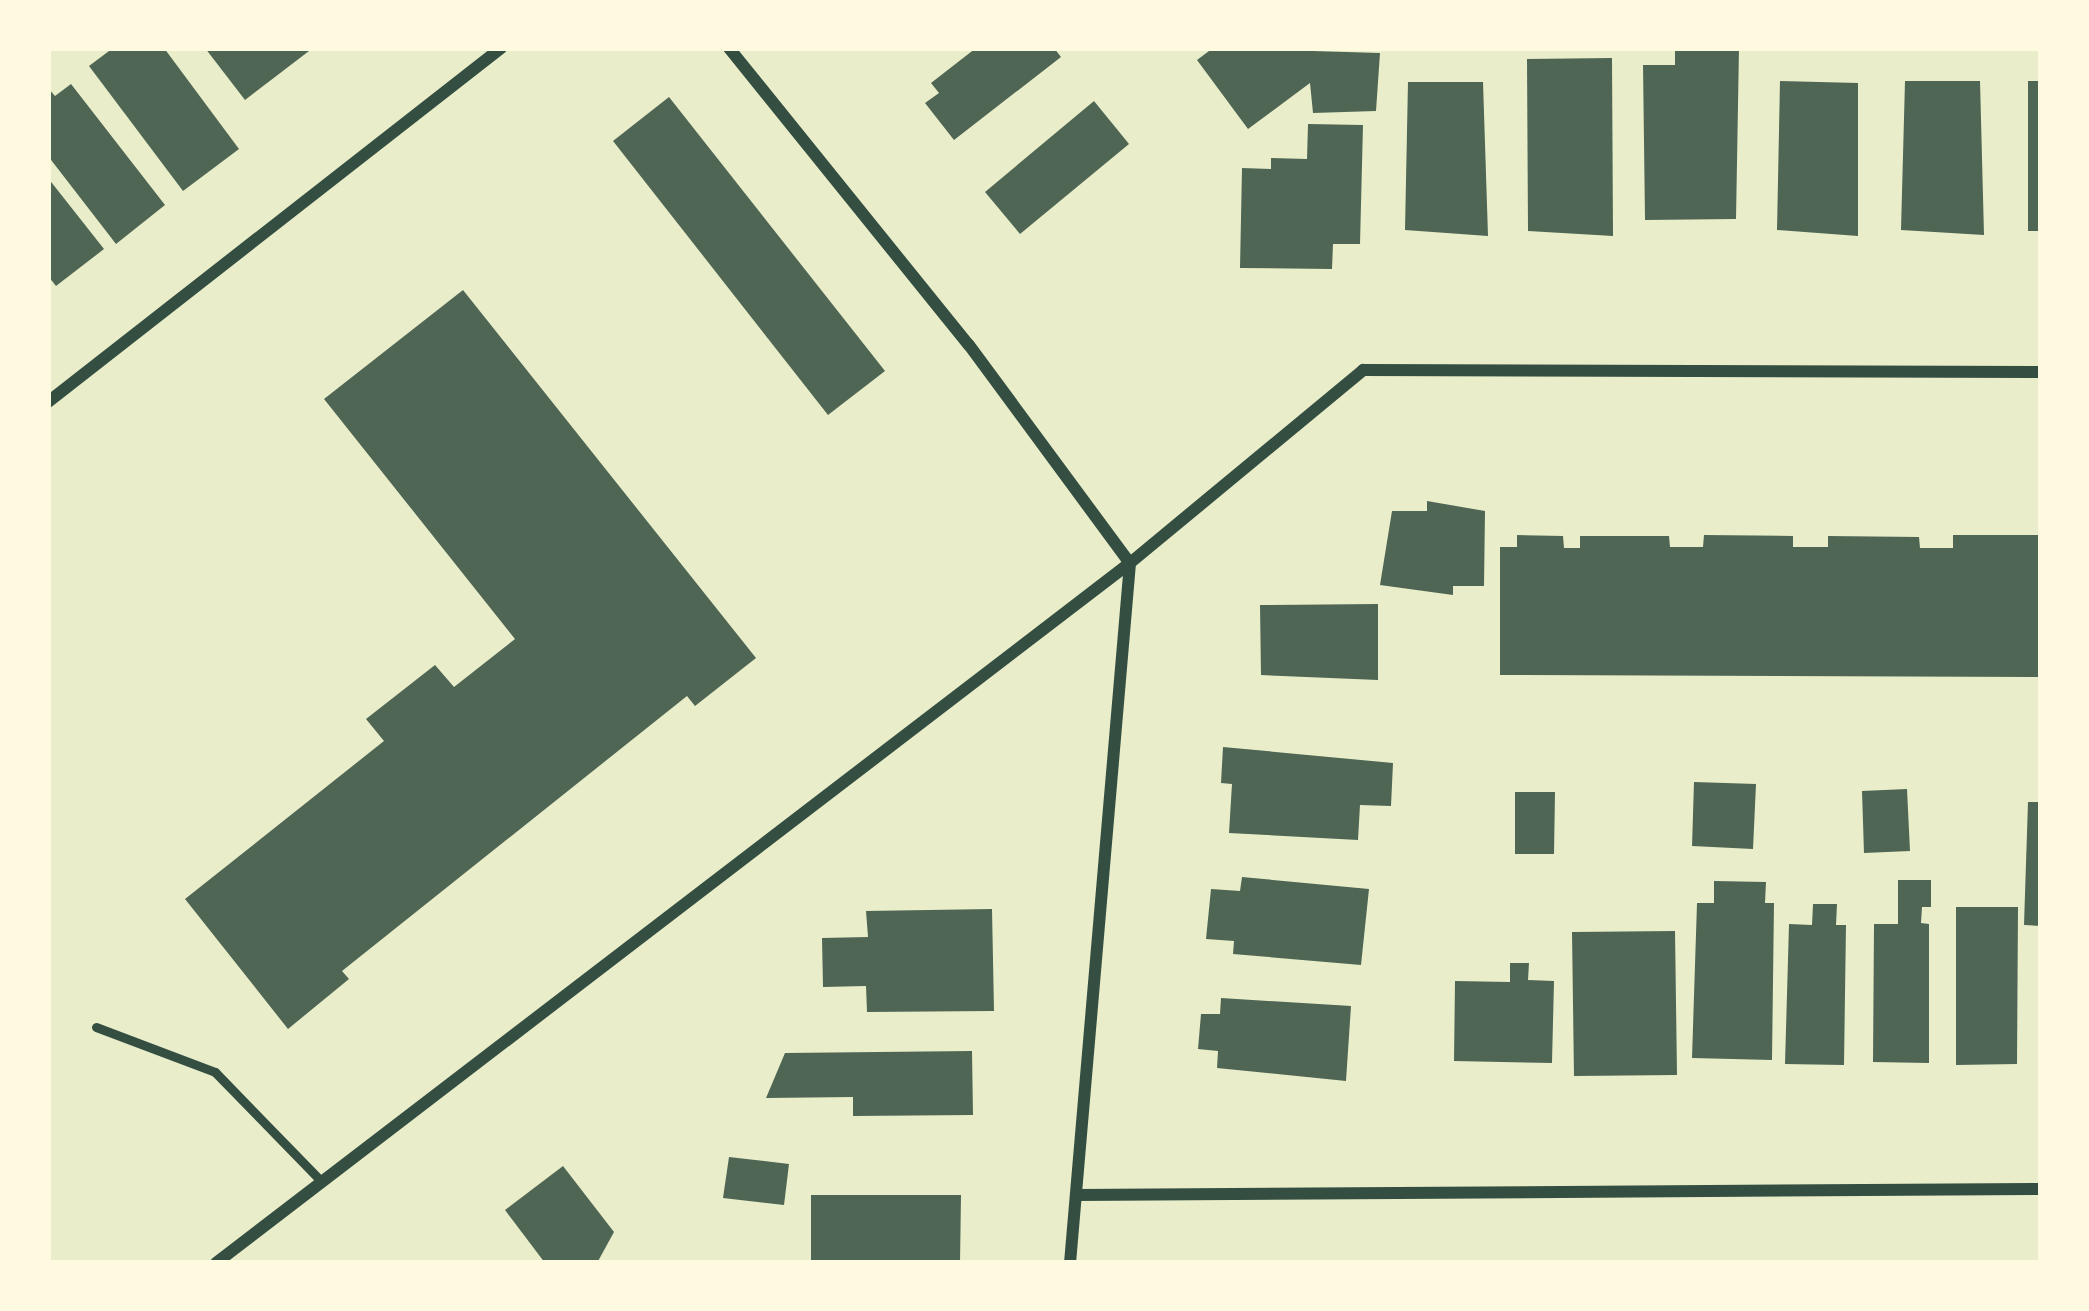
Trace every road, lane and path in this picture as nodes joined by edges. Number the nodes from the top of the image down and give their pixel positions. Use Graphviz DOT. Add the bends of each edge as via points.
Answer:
graph roads {
  1 [pos="501,48"];
  2 [pos="729,48"];
  3 [pos="2041,372"];
  4 [pos="48,402"];
  5 [pos="1130,562"];
  6 [pos="96,1027"];
  7 [pos="322,1182"];
  8 [pos="2041,1189"];
  9 [pos="1076,1195"];
  10 [pos="216,1263"];
  11 [pos="1070,1263"];
  1 -- 4 [label="street"];
  2 -- 5 [label="street" via="969,345"];
  3 -- 5 [label="street" via="1363,370"];
  5 -- 7 [label="street"];
  5 -- 9 [label="street"];
  6 -- 7 [label="lane" via="215,1072"];
  7 -- 10 [label="street"];
  8 -- 9 [label="street"];
  9 -- 11 [label="street"];
}
